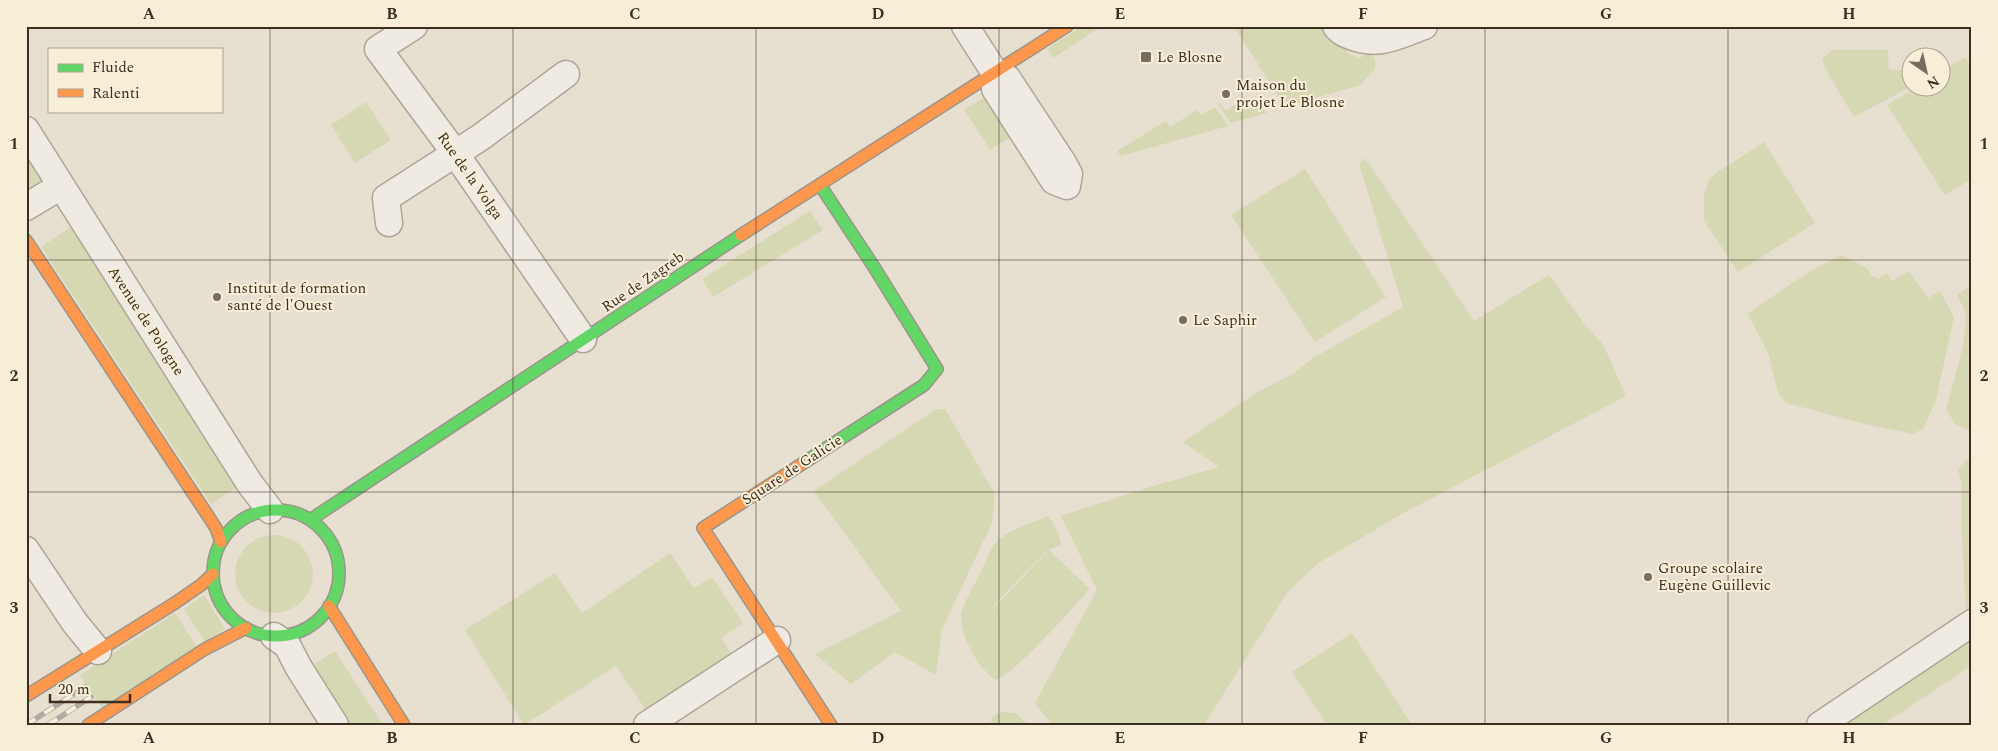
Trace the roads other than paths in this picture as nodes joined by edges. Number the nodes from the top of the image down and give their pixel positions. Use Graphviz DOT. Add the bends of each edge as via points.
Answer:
graph roads {
  1 [pos="414,26"];
  2 [pos="965,26"];
  3 [pos="1067,26"];
  4 [pos="1336,26"];
  5 [pos="1424,26"];
  6 [pos="995,73"];
  7 [pos="566,74"];
  8 [pos="26,130"];
  9 [pos="455,153"];
  10 [pos="820,185"];
  11 [pos="61,186"];
  12 [pos="26,207"];
  13 [pos="389,223"];
  14 [pos="26,240"];
  15 [pos="583,340"];
  16 [pos="270,510"];
  17 [pos="310,520"];
  18 [pos="221,542"];
  19 [pos="26,550"];
  20 [pos="213,574"];
  21 [pos="329,606"];
  22 [pos="1969,624"];
  23 [pos="246,628"];
  24 [pos="274,636"];
  25 [pos="777,640"];
  26 [pos="98,651"];
  27 [pos="26,696"];
  28 [pos="88,725"];
  29 [pos="335,725"];
  30 [pos="404,725"];
  31 [pos="647,725"];
  32 [pos="831,725"];
  33 [pos="1820,725"];
  1 -- 9 [label="street, Rue de la Volga" via="378,48"];
  2 -- 6 [label="street"];
  3 -- 6 [label="street, Rue de Zagreb"];
  4 -- 5 [label="street" via="1339,31 1362,41 1383,41"];
  6 -- 10 [label="street, Rue de Zagreb"];
  7 -- 9 [label="street"];
  8 -- 11 [label="street, Avenue de Pologne"];
  9 -- 13 [label="street" via="386,198"];
  9 -- 15 [label="street, Rue de la Volga"];
  10 -- 15 [label="street, Rue de Zagreb"];
  10 -- 25 [label="street, Square de Galicie" via="937,369 924,385 703,528"];
  11 -- 12 [label="street"];
  11 -- 16 [label="street, Avenue de Pologne" via="250,484"];
  14 -- 18 [label="street" via="216,528"];
  15 -- 17 [label="street, Rue de Zagreb"];
  16 -- 17 [label="street" via="296,513"];
  16 -- 18 [label="street" via="241,520"];
  17 -- 21 [label="street" via="330,541 336,555 339,571"];
  18 -- 20 [label="street" via="214,558"];
  19 -- 26 [label="street"];
  20 -- 23 [label="street" via="215,591 222,606"];
  20 -- 26 [label="street" via="175,603"];
  21 -- 24 [label="street" via="306,628"];
  21 -- 30 [label="street"];
  22 -- 33 [label="street"];
  23 -- 24 [label="street"];
  23 -- 28 [label="street" via="205,649"];
  24 -- 29 [label="street" via="287,645"];
  25 -- 31 [label="street"];
  25 -- 32 [label="street"];
  26 -- 27 [label="street"];
}
